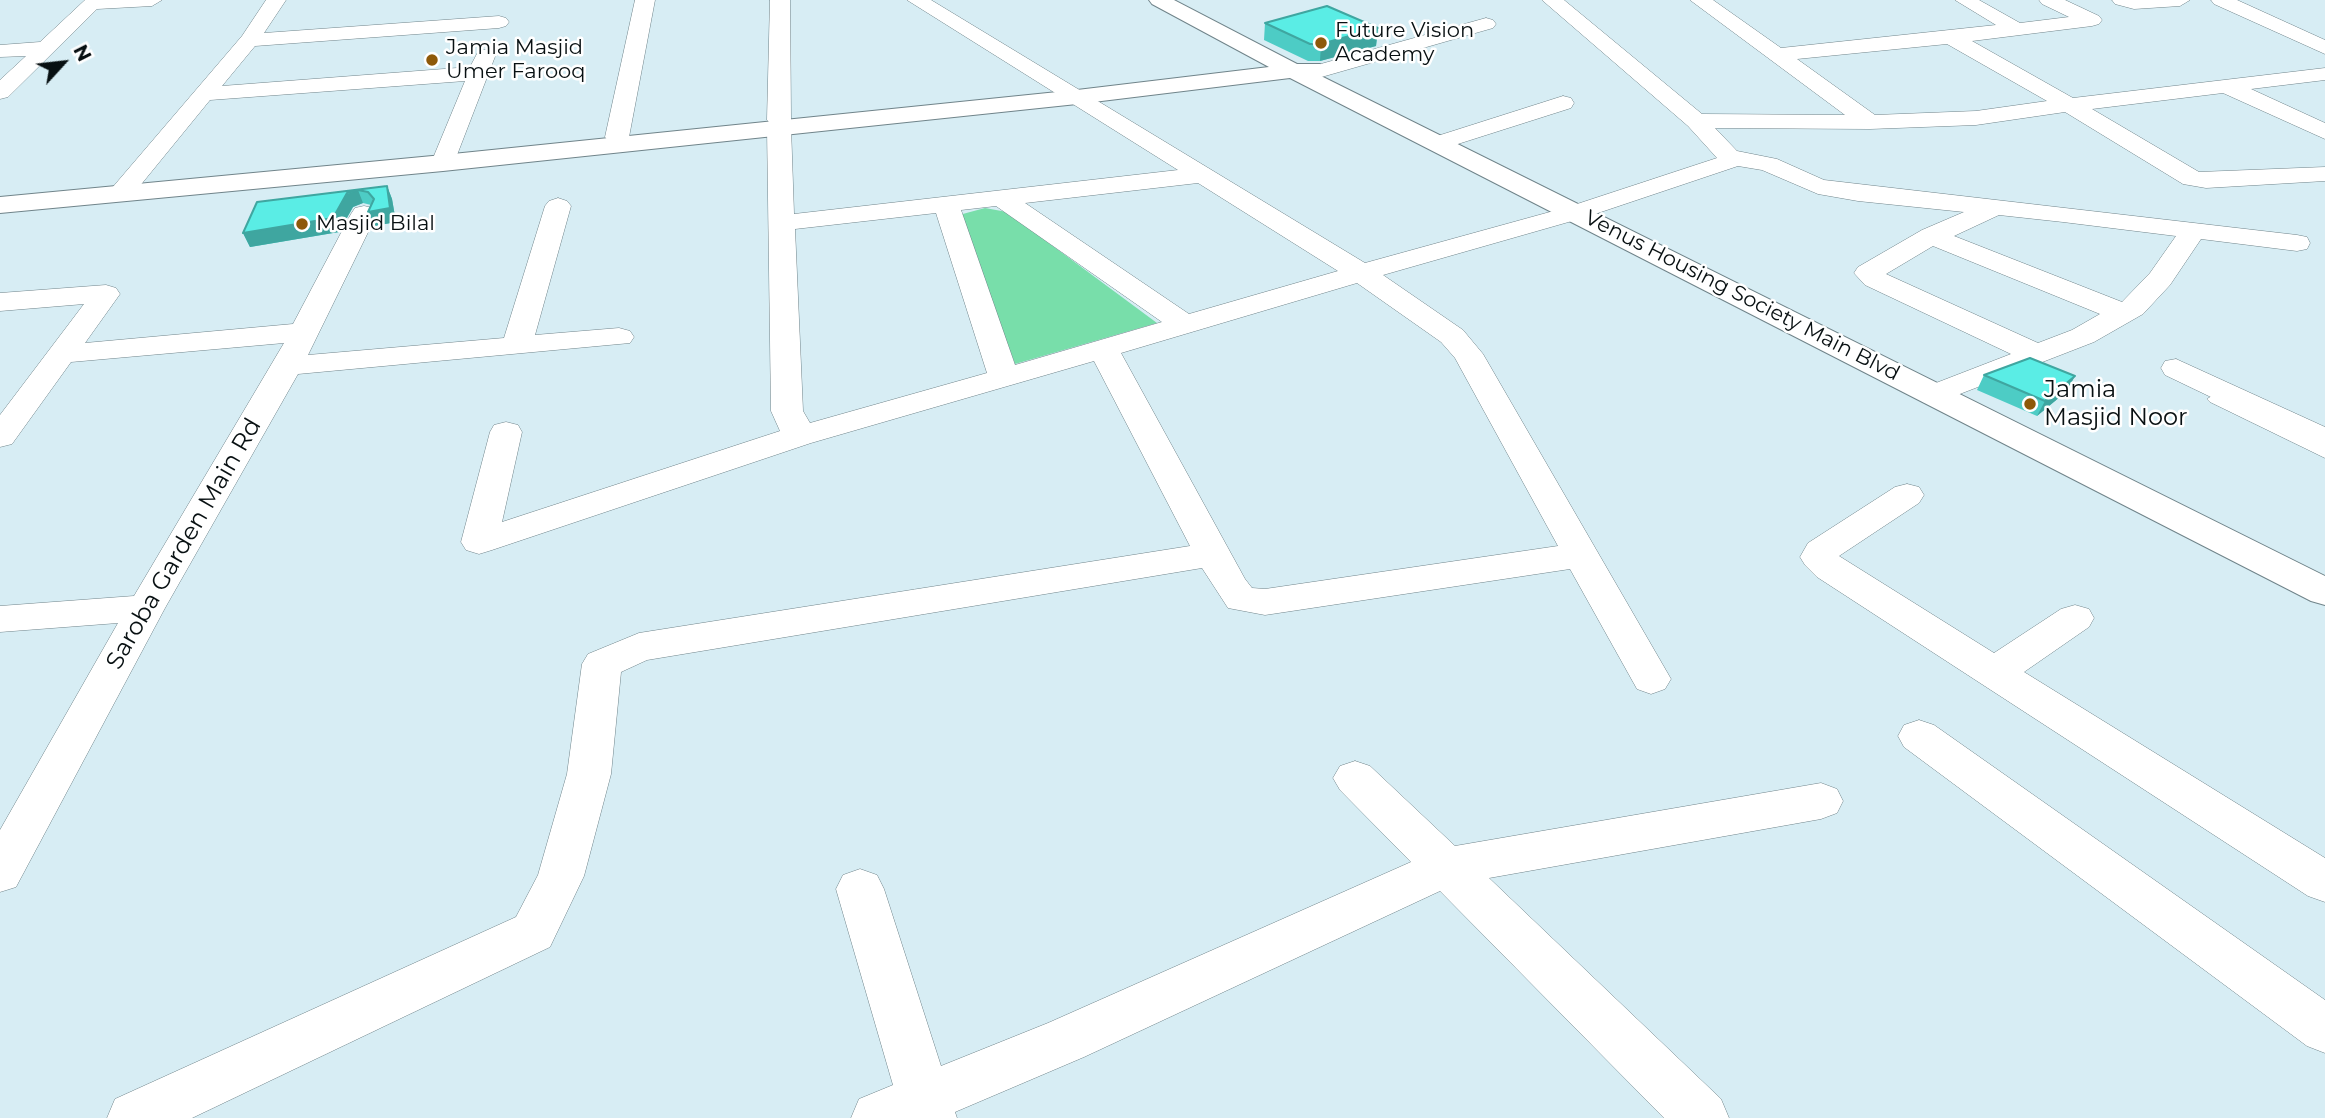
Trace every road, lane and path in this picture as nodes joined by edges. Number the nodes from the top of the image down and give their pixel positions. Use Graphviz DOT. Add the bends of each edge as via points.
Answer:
graph roads {
  1 [pos="152,0"];
  2 [pos="276,0"];
  3 [pos="511,0"];
  4 [pos="645,0"];
  5 [pos="780,0"];
  6 [pos="917,0"];
  7 [pos="1159,0"];
  8 [pos="1178,0"];
  9 [pos="1552,0"];
  10 [pos="1700,0"];
  11 [pos="1965,0"];
  12 [pos="2049,0"];
  13 [pos="2122,0"];
  14 [pos="2180,0"];
  15 [pos="2221,0"];
  16 [pos="94,2"];
  17 [pos="499,22"];
  18 [pos="1486,24"];
  19 [pos="2017,29"];
  20 [pos="1951,37"];
  21 [pos="248,40"];
  22 [pos="46,47"];
  23 [pos="2325,48"];
  24 [pos="0,51"];
  25 [pos="1779,55"];
  26 [pos="1302,68"];
  27 [pos="478,73"];
  28 [pos="2325,74"];
  29 [pos="2226,86"];
  30 [pos="0,92"];
  31 [pos="205,93"];
  32 [pos="1072,94"];
  33 [pos="1563,103"];
  34 [pos="2069,105"];
  35 [pos="2325,111"];
  36 [pos="2289,115"];
  37 [pos="1696,121"];
  38 [pos="1870,122"];
  39 [pos="779,123"];
  40 [pos="2325,132"];
  41 [pos="617,141"];
  42 [pos="1445,141"];
  43 [pos="1729,157"];
  44 [pos="444,159"];
  45 [pos="2325,174"];
  46 [pos="1202,175"];
  47 [pos="124,190"];
  48 [pos="1001,198"];
  49 [pos="0,199"];
  50 [pos="946,204"];
  51 [pos="0,205"];
  52 [pos="558,205"];
  53 [pos="1993,208"];
  54 [pos="1585,209"];
  55 [pos="364,214"];
  56 [pos="782,223"];
  57 [pos="2193,231"];
  58 [pos="1931,236"];
  59 [pos="2297,243"];
  60 [pos="1361,272"];
  61 [pos="0,302"];
  62 [pos="2123,313"];
  63 [pos="1185,326"];
  64 [pos="304,332"];
  65 [pos="619,337"];
  66 [pos="517,346"];
  67 [pos="1104,350"];
  68 [pos="64,354"];
  69 [pos="2036,354"];
  70 [pos="287,366"];
  71 [pos="2169,371"];
  72 [pos="1004,377"];
  73 [pos="1944,391"];
  74 [pos="12,405"];
  75 [pos="506,432"];
  76 [pos="804,433"];
  77 [pos="0,437"];
  78 [pos="2325,439"];
  79 [pos="2325,453"];
  80 [pos="1906,495"];
  81 [pos="1213,554"];
  82 [pos="1582,555"];
  83 [pos="2325,572"];
  84 [pos="2325,592"];
  85 [pos="146,608"];
  86 [pos="2076,618"];
  87 [pos="0,620"];
  88 [pos="1996,671"];
  89 [pos="1651,679"];
  90 [pos="1919,736"];
  91 [pos="1355,778"];
  92 [pos="1821,801"];
  93 [pos="1446,867"];
  94 [pos="0,873"];
  95 [pos="2325,882"];
  96 [pos="860,888"];
  97 [pos="2325,1029"];
  98 [pos="927,1109"];
  99 [pos="134,1118"];
  100 [pos="878,1118"];
  101 [pos="1702,1118"];
  1 -- 16 [label="street"];
  2 -- 21 [label="street"];
  3 -- 17 [label="street"];
  4 -- 41 [label="street"];
  5 -- 39 [label="street"];
  6 -- 32 [label="street"];
  7 -- 26 [label="street, Venus Housing Society Main Blvd"];
  8 -- 26 [label="street, Venus Housing Society Main Blvd"];
  9 -- 37 [label="street"];
  10 -- 25 [label="street"];
  11 -- 19 [label="street"];
  12 -- 19 [label="street" via="2092,20"];
  13 -- 14 [label="street"];
  15 -- 23 [label="street"];
  16 -- 22 [label="street"];
  17 -- 21 [label="street"];
  17 -- 27 [label="street"];
  18 -- 26 [label="street"];
  19 -- 20 [label="street"];
  20 -- 25 [label="street"];
  20 -- 34 [label="street"];
  21 -- 31 [label="street"];
  22 -- 24 [label="street"];
  22 -- 30 [label="street"];
  25 -- 38 [label="street"];
  26 -- 32 [label="street"];
  26 -- 42 [label="street, Venus Housing Society Main Blvd"];
  27 -- 31 [label="street"];
  27 -- 44 [label="street"];
  28 -- 29 [label="street"];
  29 -- 34 [label="street"];
  29 -- 36 [label="street"];
  31 -- 47 [label="street"];
  32 -- 39 [label="street"];
  32 -- 46 [label="street"];
  33 -- 42 [label="street"];
  34 -- 38 [label="street" via="1976,118"];
  34 -- 45 [label="street" via="2192,179"];
  35 -- 36 [label="street"];
  36 -- 40 [label="street"];
  37 -- 38 [label="street"];
  37 -- 43 [label="street"];
  39 -- 41 [label="street"];
  39 -- 56 [label="street"];
  41 -- 44 [label="street"];
  42 -- 54 [label="street, Venus Housing Society Main Blvd"];
  43 -- 53 [label="street" via="1768,164 1818,186"];
  43 -- 54 [label="street" via="1728,162 1699,173"];
  44 -- 47 [label="street"];
  46 -- 48 [label="street"];
  46 -- 60 [label="street"];
  47 -- 49 [label="street"];
  47 -- 51 [label="street"];
  48 -- 50 [label="street"];
  48 -- 63 [label="street"];
  50 -- 56 [label="street"];
  50 -- 72 [label="street"];
  52 -- 66 [label="street"];
  53 -- 57 [label="street"];
  53 -- 58 [label="street"];
  54 -- 60 [label="street"];
  54 -- 73 [label="street, Venus Housing Society Main Blvd"];
  55 -- 64 [label="street, Saroba Garden Main Rd"];
  56 -- 76 [label="street" via="787,411 792,425"];
  57 -- 59 [label="street"];
  57 -- 62 [label="street" via="2160,279"];
  58 -- 62 [label="street"];
  58 -- 69 [label="street" via="1868,273"];
  60 -- 63 [label="street"];
  60 -- 82 [label="street" via="1452,336 1468,354"];
  61 -- 68 [label="street" via="106,294"];
  62 -- 69 [label="street" via="2083,336"];
  63 -- 67 [label="street"];
  64 -- 68 [label="street"];
  64 -- 70 [label="street, Saroba Garden Main Rd"];
  65 -- 66 [label="street"];
  66 -- 70 [label="street"];
  67 -- 72 [label="street"];
  67 -- 81 [label="street"];
  68 -- 74 [label="street"];
  69 -- 73 [label="street"];
  70 -- 85 [label="street, Saroba Garden Main Rd"];
  71 -- 78 [label="street"];
  71 -- 79 [label="lane"];
  72 -- 76 [label="street"];
  73 -- 83 [label="street, Venus Housing Society Main Blvd"];
  73 -- 84 [label="street, Venus Housing Society Main Blvd"];
  74 -- 77 [label="street"];
  75 -- 76 [label="street" via="479,542"];
  80 -- 88 [label="street" via="1818,557"];
  81 -- 82 [label="street" via="1241,599 1265,602"];
  81 -- 99 [label="street" via="639,647 602,664 590,774 561,876 533,932"];
  82 -- 89 [label="street"];
  85 -- 87 [label="street"];
  85 -- 94 [label="street, Saroba Garden Main Rd"];
  86 -- 88 [label="street"];
  88 -- 95 [label="street"];
  90 -- 97 [label="street"];
  91 -- 93 [label="street"];
  92 -- 93 [label="street"];
  93 -- 98 [label="street" via="1066,1040"];
  93 -- 101 [label="street"];
  96 -- 98 [label="street"];
  98 -- 100 [label="street"];
}
